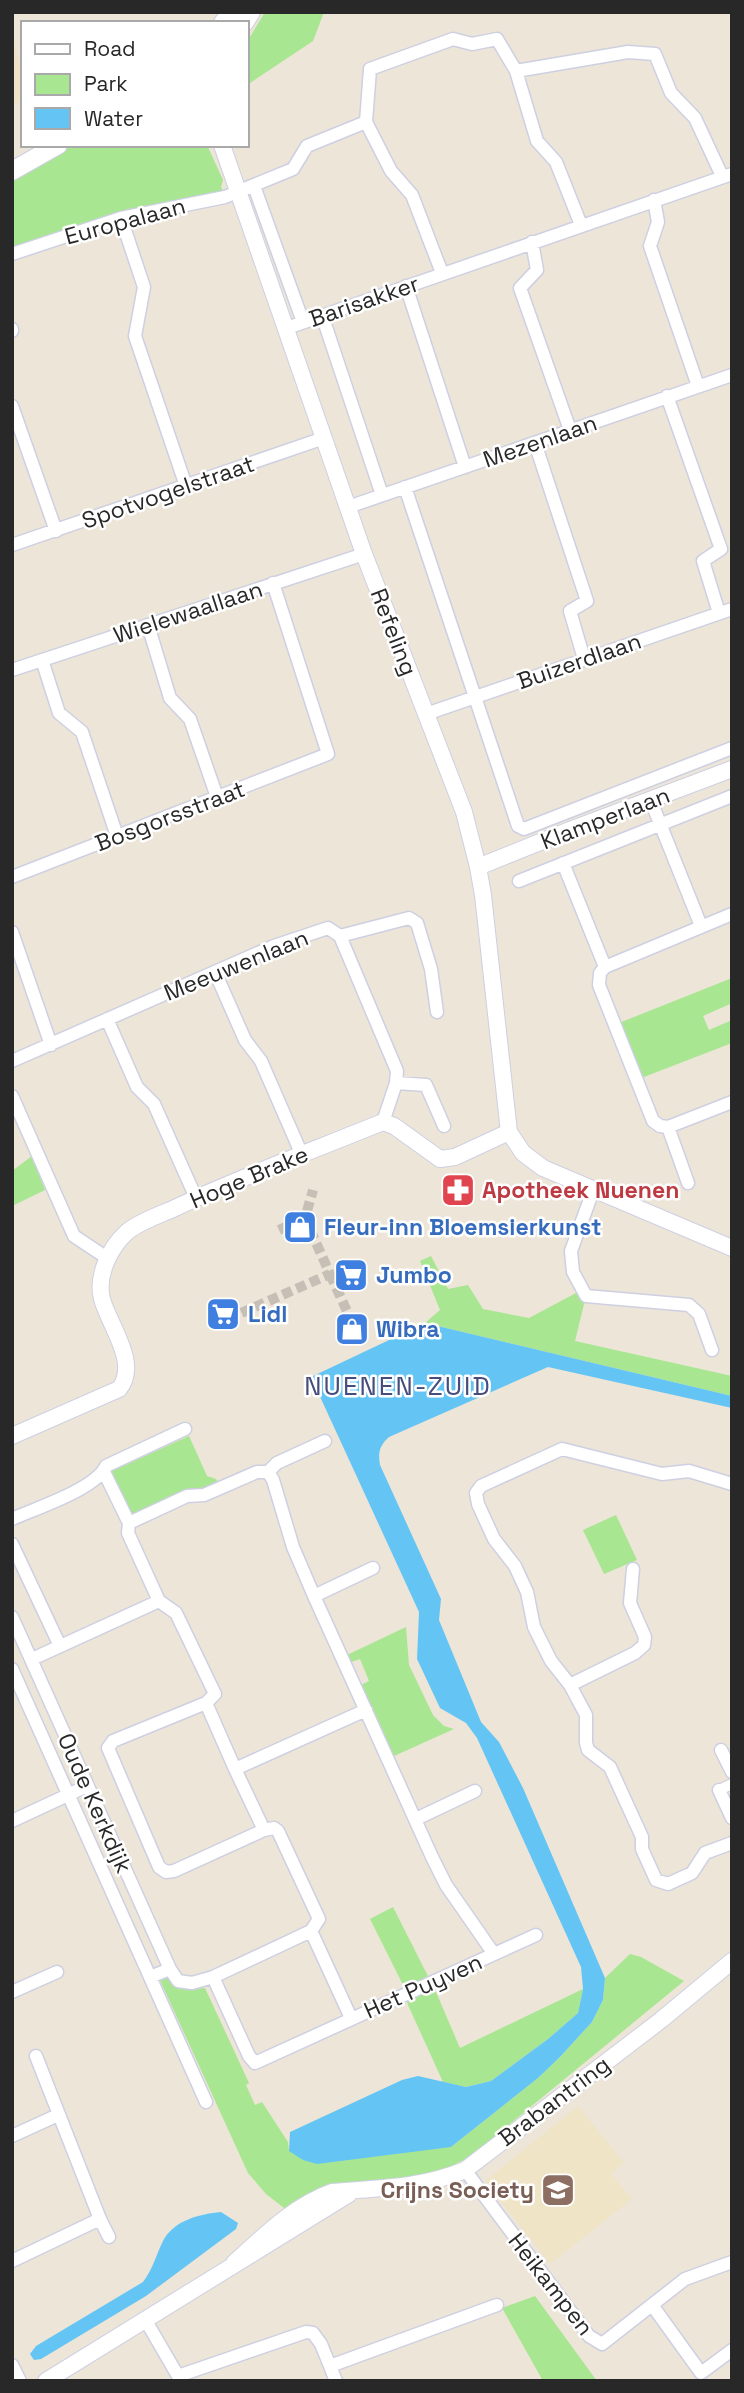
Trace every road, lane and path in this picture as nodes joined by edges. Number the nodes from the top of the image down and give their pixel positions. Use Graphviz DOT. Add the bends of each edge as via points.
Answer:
graph roads {
  1 [pos="516,71"];
  2 [pos="366,122"];
  3 [pos="54,147"];
  4 [pos="223,147"];
  5 [pos="12,171"];
  6 [pos="727,175"];
  7 [pos="247,189"];
  8 [pos="654,200"];
  9 [pos="121,218"];
  10 [pos="581,225"];
  11 [pos="532,242"];
  12 [pos="12,254"];
  13 [pos="442,274"];
  14 [pos="406,286"];
  15 [pos="322,315"];
  16 [pos="303,322"];
  17 [pos="287,328"];
  18 [pos="732,375"];
  19 [pos="698,386"];
  20 [pos="667,396"];
  21 [pos="12,406"];
  22 [pos="570,430"];
  23 [pos="324,438"];
  24 [pos="535,443"];
  25 [pos="465,467"];
  26 [pos="187,486"];
  27 [pos="405,487"];
  28 [pos="382,495"];
  29 [pos="348,507"];
  30 [pos="56,531"];
  31 [pos="12,545"];
  32 [pos="364,554"];
  33 [pos="273,583"];
  34 [pos="725,611"];
  35 [pos="148,625"];
  36 [pos="584,659"];
  37 [pos="42,660"];
  38 [pos="12,670"];
  39 [pos="474,698"];
  40 [pos="426,714"];
  41 [pos="732,748"];
  42 [pos="732,769"];
  43 [pos="732,796"];
  44 [pos="217,797"];
  45 [pos="651,801"];
  46 [pos="659,824"];
  47 [pos="117,836"];
  48 [pos="563,863"];
  49 [pos="478,867"];
  50 [pos="12,877"];
  51 [pos="519,881"];
  52 [pos="732,914"];
  53 [pos="701,926"];
  54 [pos="12,932"];
  55 [pos="340,936"];
  56 [pos="605,967"];
  57 [pos="215,972"];
  58 [pos="437,1012"];
  59 [pos="107,1019"];
  60 [pos="51,1045"];
  61 [pos="12,1060"];
  62 [pos="396,1083"];
  63 [pos="12,1096"];
  64 [pos="732,1102"];
  65 [pos="383,1122"];
  66 [pos="444,1126"];
  67 [pos="668,1127"];
  68 [pos="509,1132"];
  69 [pos="302,1155"];
  70 [pos="688,1183"];
  71 [pos="594,1188"];
  72 [pos="196,1198"];
  73 [pos="732,1248"];
  74 [pos="107,1258"];
  75 [pos="712,1350"];
  76 [pos="185,1429"];
  77 [pos="12,1436"];
  78 [pos="325,1441"];
  79 [pos="104,1472"];
  80 [pos="268,1472"];
  81 [pos="732,1484"];
  82 [pos="12,1519"];
  83 [pos="129,1523"];
  84 [pos="12,1544"];
  85 [pos="373,1568"];
  86 [pos="632,1569"];
  87 [pos="314,1596"];
  88 [pos="159,1601"];
  89 [pos="12,1617"];
  90 [pos="60,1646"];
  91 [pos="32,1659"];
  92 [pos="12,1669"];
  93 [pos="570,1685"];
  94 [pos="206,1703"];
  95 [pos="366,1710"];
  96 [pos="721,1750"];
  97 [pos="235,1769"];
  98 [pos="732,1772"];
  99 [pos="732,1784"];
  100 [pos="87,1786"];
  101 [pos="719,1790"];
  102 [pos="475,1791"];
  103 [pos="69,1795"];
  104 [pos="732,1818"];
  105 [pos="416,1819"];
  106 [pos="12,1821"];
  107 [pos="264,1830"];
  108 [pos="732,1843"];
  109 [pos="311,1931"];
  110 [pos="536,1935"];
  111 [pos="494,1954"];
  112 [pos="732,1961"];
  113 [pos="170,1969"];
  114 [pos="57,1972"];
  115 [pos="213,1976"];
  116 [pos="150,1977"];
  117 [pos="12,1992"];
  118 [pos="352,2018"];
  119 [pos="36,2056"];
  120 [pos="206,2102"];
  121 [pos="58,2115"];
  122 [pos="12,2136"];
  123 [pos="465,2170"];
  124 [pos="100,2219"];
  125 [pos="109,2237"];
  126 [pos="12,2261"];
  127 [pos="732,2262"];
  128 [pos="497,2305"];
  129 [pos="652,2305"];
  130 [pos="146,2321"];
  131 [pos="732,2350"];
  132 [pos="12,2365"];
  133 [pos="330,2366"];
  134 [pos="176,2378"];
  135 [pos="20,2381"];
  136 [pos="46,2381"];
  137 [pos="336,2381"];
  1 -- 2 [label="street" via="497,39 472,44 453,39 370,69"];
  1 -- 6 [label="street, Barisakker" via="628,52 655,54 671,93 695,118"];
  1 -- 10 [label="street" via="537,141 556,162"];
  2 -- 7 [label="street" via="307,146 293,169"];
  2 -- 13 [label="street, Barisakker" via="391,171 412,195"];
  3 -- 5 [label="main road"];
  4 -- 7 [label="street, Refeling"];
  6 -- 8 [label="street, Barisakker"];
  7 -- 9 [label="street, Europalaan"];
  7 -- 16 [label="street, Refeling"];
  7 -- 17 [label="street, Refeling"];
  8 -- 10 [label="street, Barisakker"];
  8 -- 19 [label="street" via="658,222 650,246"];
  9 -- 12 [label="street, Europalaan"];
  9 -- 26 [label="street" via="144,287 135,336"];
  10 -- 11 [label="street, Barisakker"];
  11 -- 13 [label="street, Barisakker"];
  11 -- 22 [label="street" via="537,270 520,288"];
  13 -- 14 [label="street, Barisakker"];
  14 -- 15 [label="street, Barisakker"];
  14 -- 25 [label="street"];
  15 -- 16 [label="street, Barisakker"];
  15 -- 28 [label="street"];
  16 -- 17 [label="street, Barisakker"];
  17 -- 23 [label="street, Refeling"];
  18 -- 19 [label="street, Mezenlaan"];
  19 -- 20 [label="street, Mezenlaan"];
  20 -- 22 [label="street, Mezenlaan"];
  20 -- 34 [label="street" via="721,549 703,561"];
  21 -- 30 [label="street"];
  22 -- 24 [label="street, Mezenlaan"];
  23 -- 26 [label="street, Spotvogelstraat"];
  23 -- 29 [label="street, Refeling"];
  24 -- 25 [label="street, Mezenlaan"];
  24 -- 36 [label="street" via="587,601 570,611"];
  25 -- 27 [label="street, Mezenlaan"];
  26 -- 30 [label="street, Spotvogelstraat"];
  27 -- 28 [label="street, Mezenlaan"];
  27 -- 39 [label="street"];
  28 -- 29 [label="street, Mezenlaan"];
  29 -- 32 [label="street, Refeling"];
  30 -- 31 [label="street, Spotvogelstraat"];
  32 -- 33 [label="street, Wielewaallaan"];
  32 -- 40 [label="street, Refeling"];
  33 -- 35 [label="street, Wielewaallaan"];
  33 -- 44 [label="street, Bosgorsstraat" via="328,754"];
  34 -- 36 [label="street, Buizerdlaan"];
  35 -- 37 [label="street, Wielewaallaan"];
  35 -- 44 [label="street" via="170,698 190,719"];
  36 -- 39 [label="street, Buizerdlaan"];
  37 -- 38 [label="street, Wielewaallaan"];
  37 -- 47 [label="street" via="59,713 82,732"];
  39 -- 40 [label="street, Buizerdlaan"];
  39 -- 41 [label="street, Klamperlaan" via="518,826 524,829"];
  40 -- 49 [label="street, Refeling" via="464,812"];
  42 -- 45 [label="street, Klamperlaan"];
  43 -- 46 [label="street"];
  44 -- 47 [label="street, Bosgorsstraat"];
  45 -- 46 [label="street"];
  45 -- 49 [label="street, Klamperlaan"];
  46 -- 48 [label="street"];
  46 -- 53 [label="street"];
  47 -- 50 [label="street, Bosgorsstraat"];
  48 -- 51 [label="street"];
  48 -- 56 [label="street"];
  49 -- 68 [label="street, Refeling"];
  52 -- 53 [label="street"];
  53 -- 56 [label="street"];
  54 -- 60 [label="street"];
  55 -- 57 [label="street, Meeuwenlaan" via="328,928"];
  55 -- 58 [label="street, Meeuwenlaan" via="409,918 417,923 431,969"];
  55 -- 62 [label="street" via="397,1071"];
  56 -- 67 [label="street" via="599,985 653,1121"];
  57 -- 59 [label="street, Meeuwenlaan"];
  57 -- 69 [label="street"];
  59 -- 60 [label="street, Meeuwenlaan"];
  59 -- 72 [label="street" via="137,1087 154,1104"];
  60 -- 61 [label="street, Meeuwenlaan"];
  62 -- 65 [label="street"];
  62 -- 66 [label="street" via="426,1085"];
  63 -- 74 [label="street" via="74,1236"];
  64 -- 67 [label="street"];
  65 -- 68 [label="street" via="440,1159 455,1157"];
  65 -- 69 [label="street, Hoge Brake"];
  67 -- 70 [label="street"];
  68 -- 71 [label="street" via="523,1153 543,1168"];
  69 -- 72 [label="street, Hoge Brake"];
  71 -- 73 [label="street"];
  71 -- 75 [label="street" via="570,1251 573,1272 586,1296 689,1305 699,1314"];
  72 -- 74 [label="street, Hoge Brake" via="127,1232"];
  74 -- 77 [label="street, Hoge Brake" via="101,1297 127,1375 119,1389"];
  76 -- 79 [label="street" via="106,1466"];
  78 -- 80 [label="street" via="277,1463"];
  79 -- 82 [label="street" via="90,1484"];
  79 -- 83 [label="street, Het Puyven"];
  80 -- 83 [label="street" via="257,1472 204,1495 187,1496"];
  80 -- 87 [label="street, Het Puyven"];
  81 -- 93 [label="street" via="689,1471 662,1474 562,1449 481,1486 475,1493 494,1539 515,1566 527,1592 534,1628"];
  83 -- 88 [label="street, Het Puyven" via="128,1533"];
  84 -- 90 [label="street"];
  85 -- 87 [label="street"];
  86 -- 93 [label="street" via="630,1602 644,1645"];
  87 -- 95 [label="street, Het Puyven"];
  88 -- 90 [label="street"];
  88 -- 94 [label="street, Het Puyven" via="176,1612 214,1688 215,1694"];
  89 -- 91 [label="street, Oude Kerkdijk"];
  90 -- 91 [label="street"];
  91 -- 100 [label="street, Oude Kerkdijk"];
  92 -- 103 [label="street, Oude Kerkdijk"];
  93 -- 108 [label="street" via="586,1716 588,1750 610,1767 656,1880 668,1884 692,1872 705,1853"];
  94 -- 97 [label="street, Het Puyven"];
  94 -- 107 [label="street" via="113,1741 108,1748 159,1867 174,1871"];
  95 -- 97 [label="street"];
  95 -- 105 [label="street, Het Puyven"];
  96 -- 98 [label="street"];
  97 -- 107 [label="street, Het Puyven"];
  99 -- 101 [label="street"];
  100 -- 103 [label="street"];
  100 -- 113 [label="street, Oude Kerkdijk"];
  101 -- 104 [label="street"];
  102 -- 105 [label="street"];
  103 -- 106 [label="street"];
  103 -- 116 [label="street, Oude Kerkdijk"];
  105 -- 111 [label="street, Het Puyven" via="446,1885"];
  107 -- 109 [label="street, Het Puyven" via="278,1831 318,1919"];
  109 -- 115 [label="street"];
  109 -- 118 [label="street, Het Puyven"];
  110 -- 111 [label="street, Het Puyven"];
  111 -- 118 [label="street, Het Puyven"];
  112 -- 123 [label="street, Brabantring"];
  113 -- 115 [label="street" via="178,1981 192,1983"];
  113 -- 116 [label="street"];
  114 -- 117 [label="street"];
  115 -- 118 [label="street, Het Puyven" via="255,2063"];
  116 -- 120 [label="street, Oude Kerkdijk"];
  119 -- 121 [label="street"];
  121 -- 122 [label="street"];
  121 -- 124 [label="street"];
  123 -- 129 [label="street, Heikampen" via="589,2336 602,2344"];
  123 -- 130 [label="street, Brabantring" via="430,2182 325,2194 292,2222 268,2231 234,2263"];
  124 -- 125 [label="street"];
  124 -- 126 [label="street"];
  127 -- 129 [label="street, Heikampen" via="685,2279"];
  128 -- 133 [label="street"];
  129 -- 131 [label="street" via="701,2372"];
  130 -- 134 [label="street"];
  130 -- 136 [label="street, Brabantring"];
  132 -- 135 [label="street"];
  133 -- 134 [label="street" via="321,2344 313,2333 306,2332"];
  133 -- 137 [label="street"];
}
